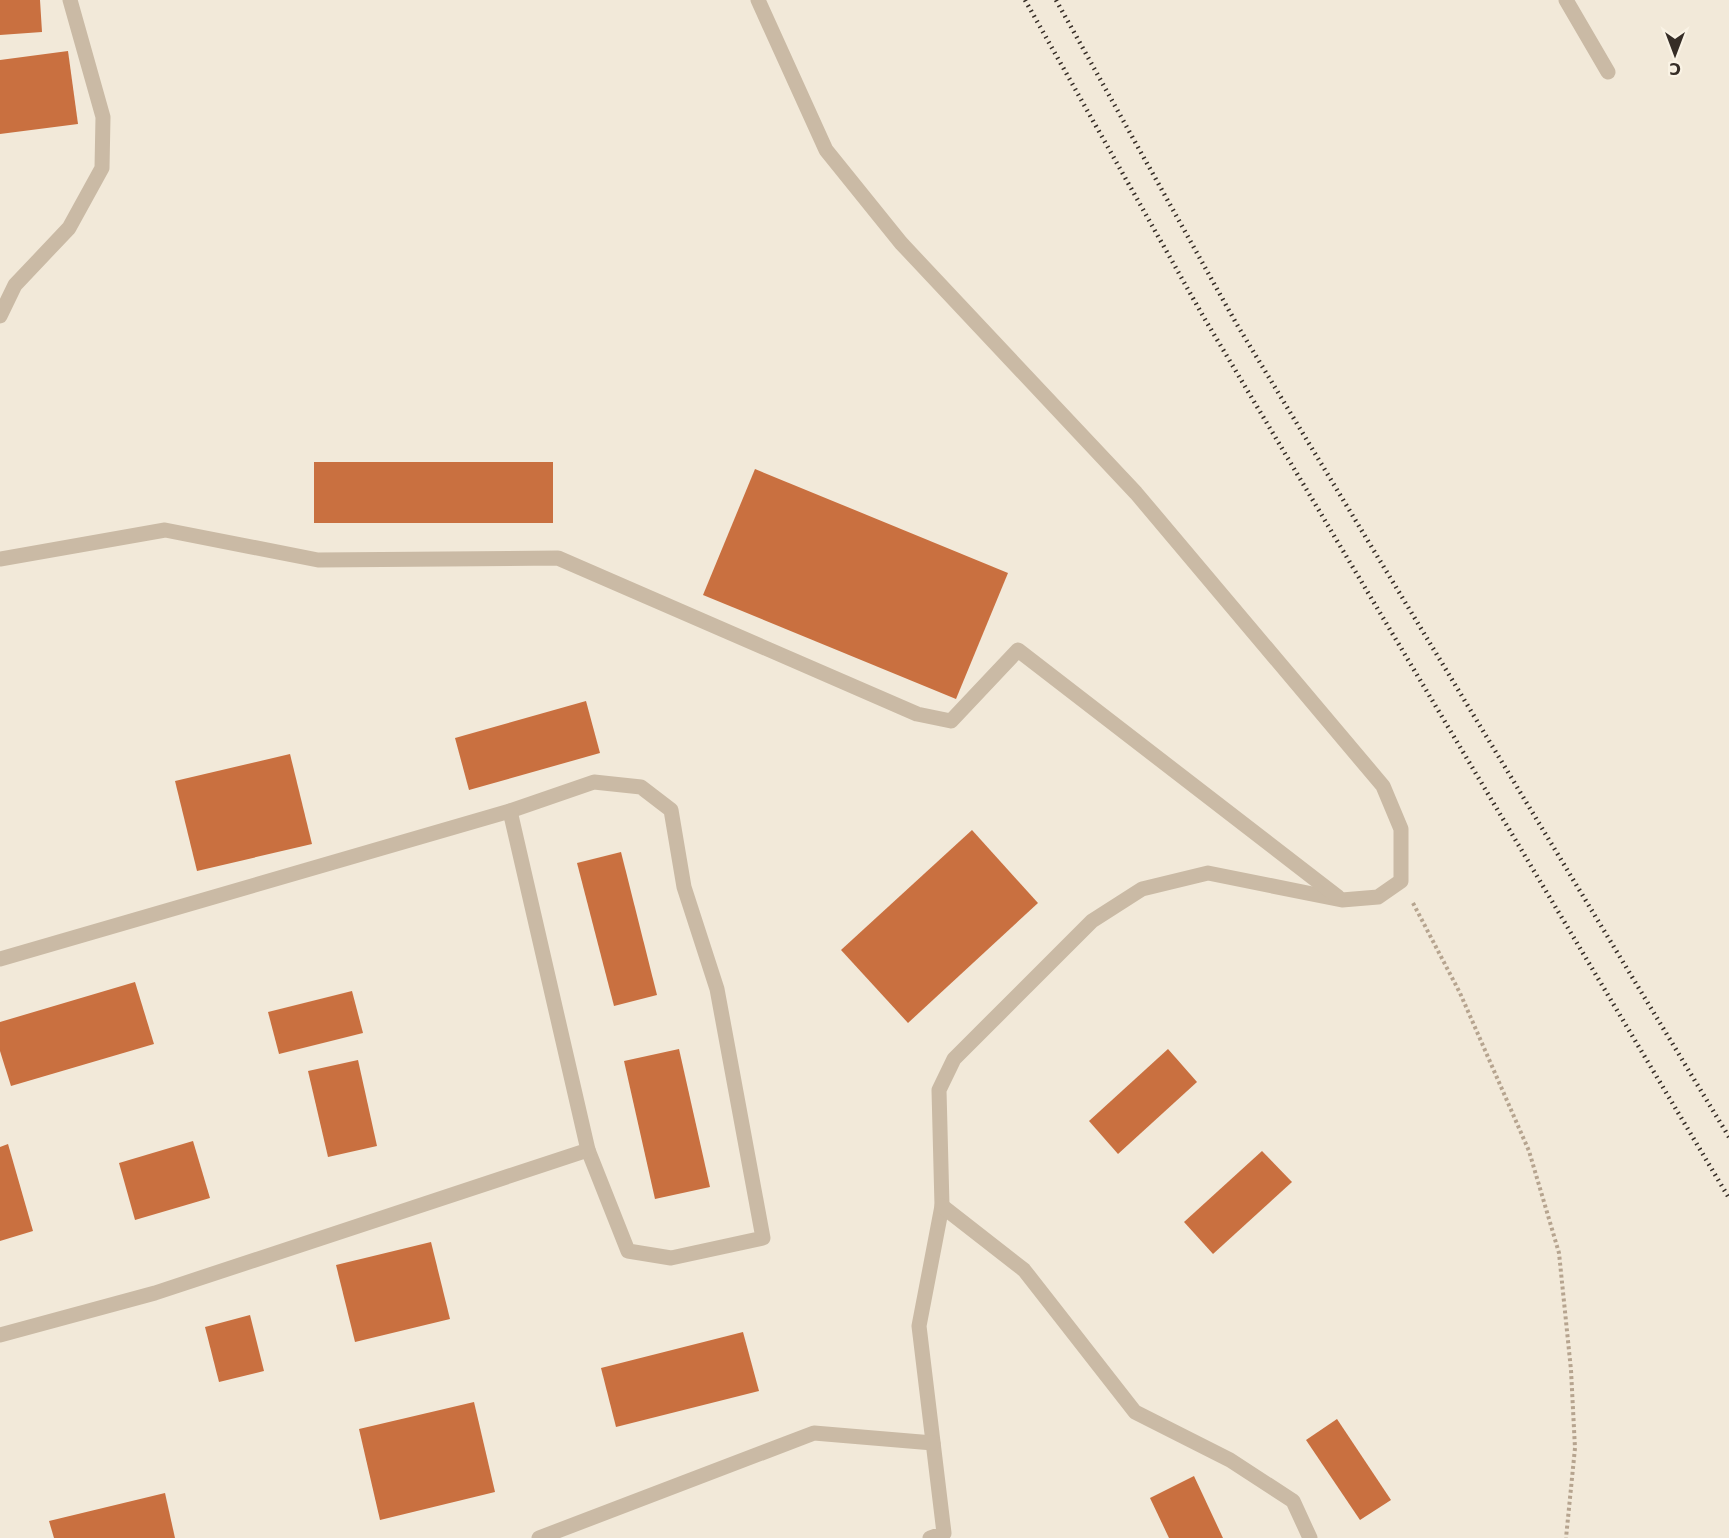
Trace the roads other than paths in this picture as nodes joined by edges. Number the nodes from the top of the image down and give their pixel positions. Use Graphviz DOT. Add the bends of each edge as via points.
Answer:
graph roads {
  1 [pos="70,0"];
  2 [pos="758,0"];
  3 [pos="1566,0"];
  4 [pos="1608,72"];
  5 [pos="0,316"];
  6 [pos="0,559"];
  7 [pos="510,811"];
  8 [pos="1342,900"];
  9 [pos="0,958"];
  10 [pos="588,1150"];
  11 [pos="942,1206"];
  12 [pos="0,1335"];
  13 [pos="933,1443"];
  14 [pos="941,1536"];
  15 [pos="539,1538"];
  16 [pos="1310,1538"];
  1 -- 5 [label="lane" via="104,117 102,168 69,228 15,285"];
  2 -- 8 [label="lane" via="826,150 901,243 1136,493 1383,786 1401,829 1401,881 1378,897"];
  3 -- 4 [label="lane"];
  6 -- 8 [label="lane" via="165,530 318,560 558,558 917,714 951,721 1018,650"];
  7 -- 9 [label="lane"];
  7 -- 10 [label="lane"];
  7 -- 10 [label="lane" via="594,782 641,787 671,810 684,887 717,989 763,1238 671,1258 628,1251"];
  8 -- 11 [label="lane" via="1208,873 1142,889 1092,921 954,1059 939,1090"];
  10 -- 12 [label="lane" via="154,1293"];
  11 -- 13 [label="lane" via="919,1326"];
  11 -- 16 [label="lane" via="1024,1270 1135,1412 1230,1460 1293,1501"];
  13 -- 14 [label="lane"];
  13 -- 15 [label="lane" via="814,1433"];
}
